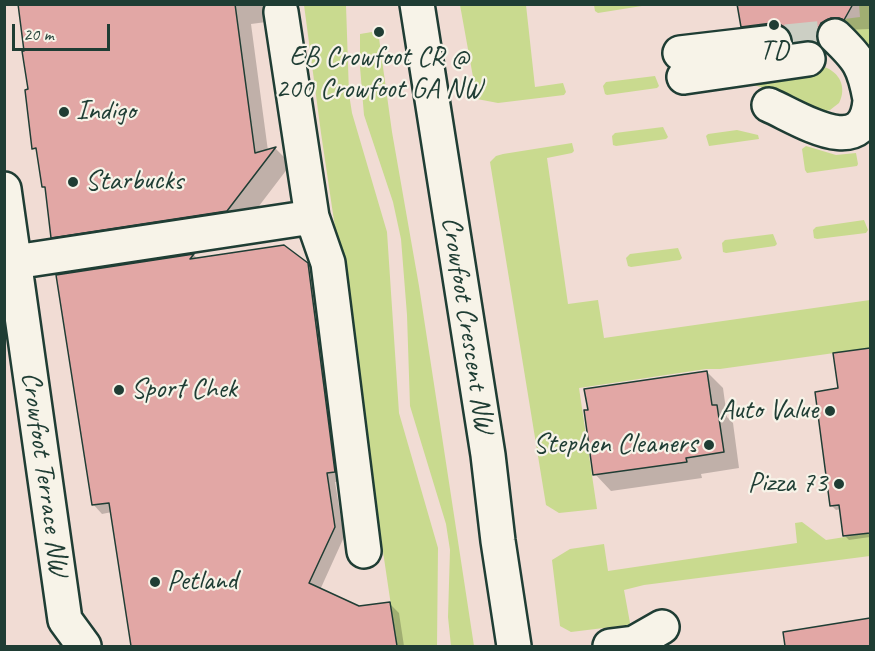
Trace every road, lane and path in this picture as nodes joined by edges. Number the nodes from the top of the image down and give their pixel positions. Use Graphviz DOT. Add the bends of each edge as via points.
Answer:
graph roads {
  1 [pos="417,4"];
  2 [pos="280,12"];
  3 [pos="682,65"];
  4 [pos="870,100"];
  5 [pos="769,105"];
  6 [pos="4,189"];
  7 [pos="312,217"];
  8 [pos="15,262"];
  9 [pos="364,551"];
  10 [pos="662,627"];
  11 [pos="84,646"];
  12 [pos="514,646"];
  13 [pos="610,646"];
  1 -- 12 [label="street, Crowfoot Crescent NW"];
  2 -- 7 [label="street"];
  3 -- 4 [label="street" via="821,50 864,70"];
  4 -- 5 [label="street" via="869,113 857,130 842,135"];
  6 -- 8 [label="street, Crowfoot Terrace NW"];
  7 -- 8 [label="street"];
  7 -- 9 [label="street" via="328,263"];
  8 -- 11 [label="street, Crowfoot Terrace NW" via="65,620"];
  10 -- 13 [label="street" via="634,643"];
}
